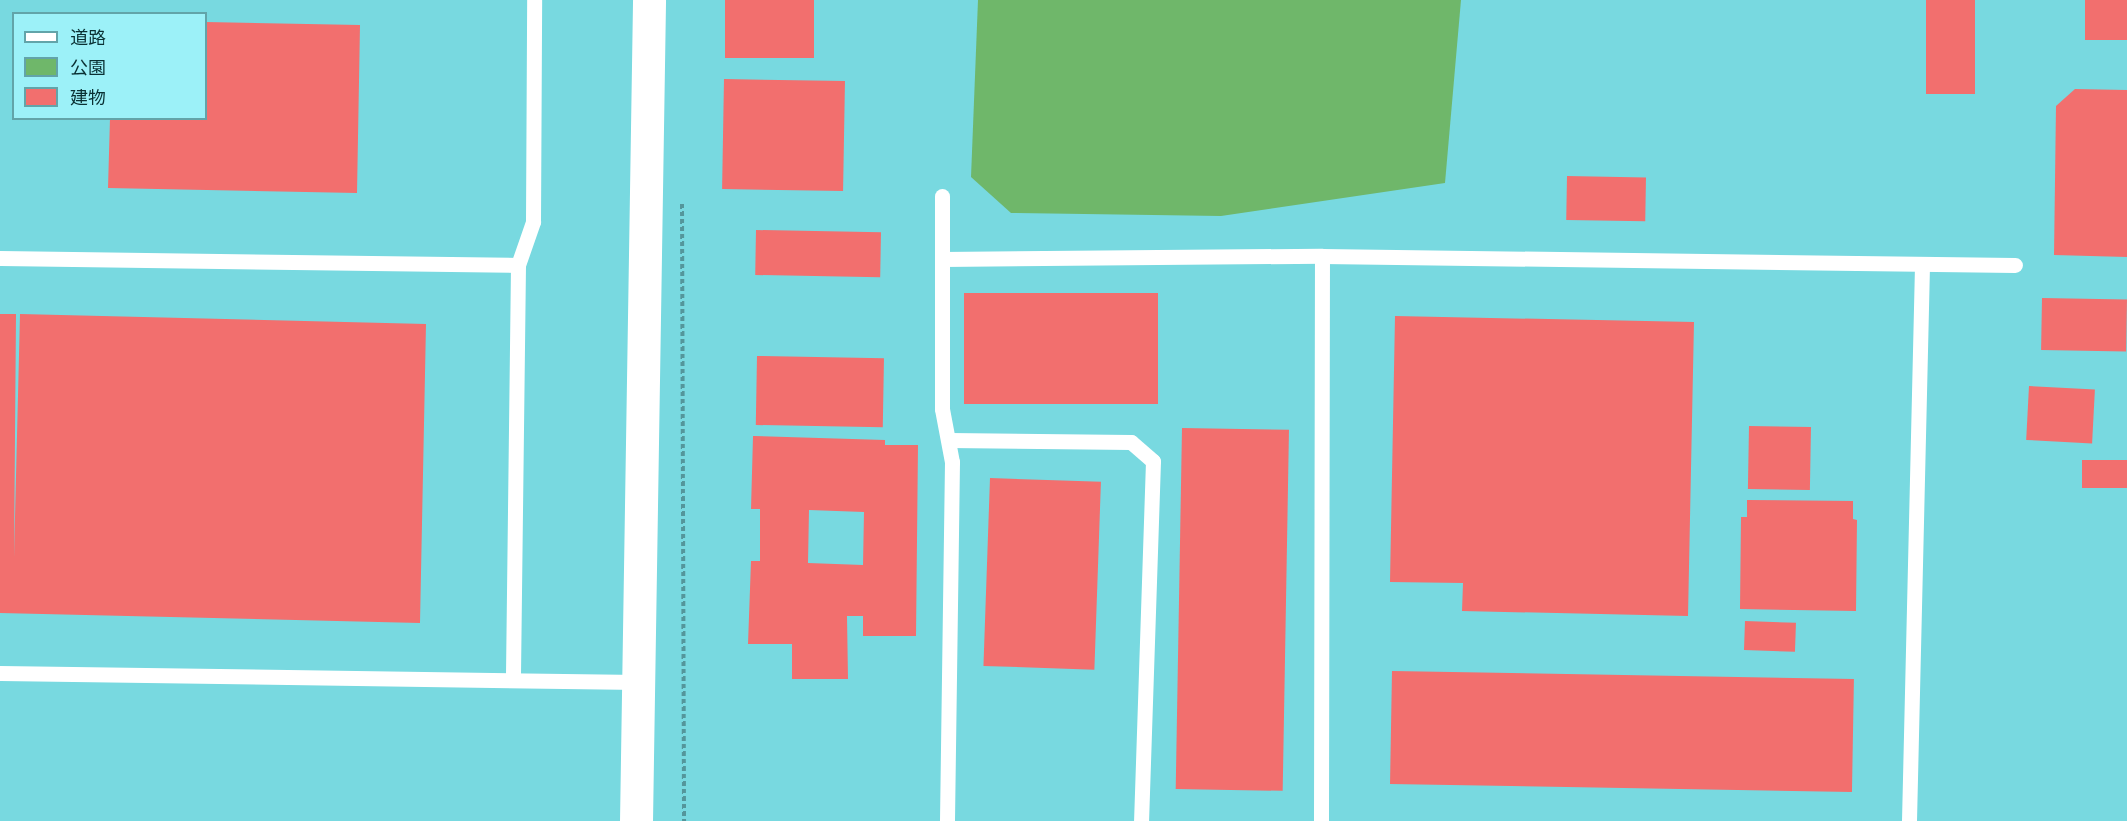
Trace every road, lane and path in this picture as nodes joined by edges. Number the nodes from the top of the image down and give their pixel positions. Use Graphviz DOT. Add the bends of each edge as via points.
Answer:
graph roads {
  1 [pos="534,0"];
  2 [pos="649,0"];
  3 [pos="682,191"];
  4 [pos="942,196"];
  5 [pos="1322,256"];
  6 [pos="0,258"];
  7 [pos="942,259"];
  8 [pos="1923,264"];
  9 [pos="518,265"];
  10 [pos="2014,265"];
  11 [pos="949,440"];
  12 [pos="0,673"];
  13 [pos="513,680"];
  14 [pos="639,682"];
  15 [pos="636,821"];
  16 [pos="684,821"];
  17 [pos="947,821"];
  18 [pos="1141,821"];
  19 [pos="1321,821"];
  20 [pos="1909,821"];
  1 -- 9 [label="lane" via="532,222"];
  2 -- 14 [label="street"];
  3 -- 16 [label="path"];
  4 -- 7 [label="lane"];
  5 -- 7 [label="lane"];
  5 -- 8 [label="lane"];
  5 -- 19 [label="lane"];
  6 -- 9 [label="lane"];
  7 -- 11 [label="lane" via="942,409"];
  8 -- 10 [label="lane"];
  8 -- 20 [label="lane"];
  9 -- 13 [label="lane"];
  11 -- 17 [label="lane" via="952,462"];
  11 -- 18 [label="lane" via="1131,442 1153,461"];
  12 -- 13 [label="lane"];
  13 -- 14 [label="lane"];
  14 -- 15 [label="street"];
}
